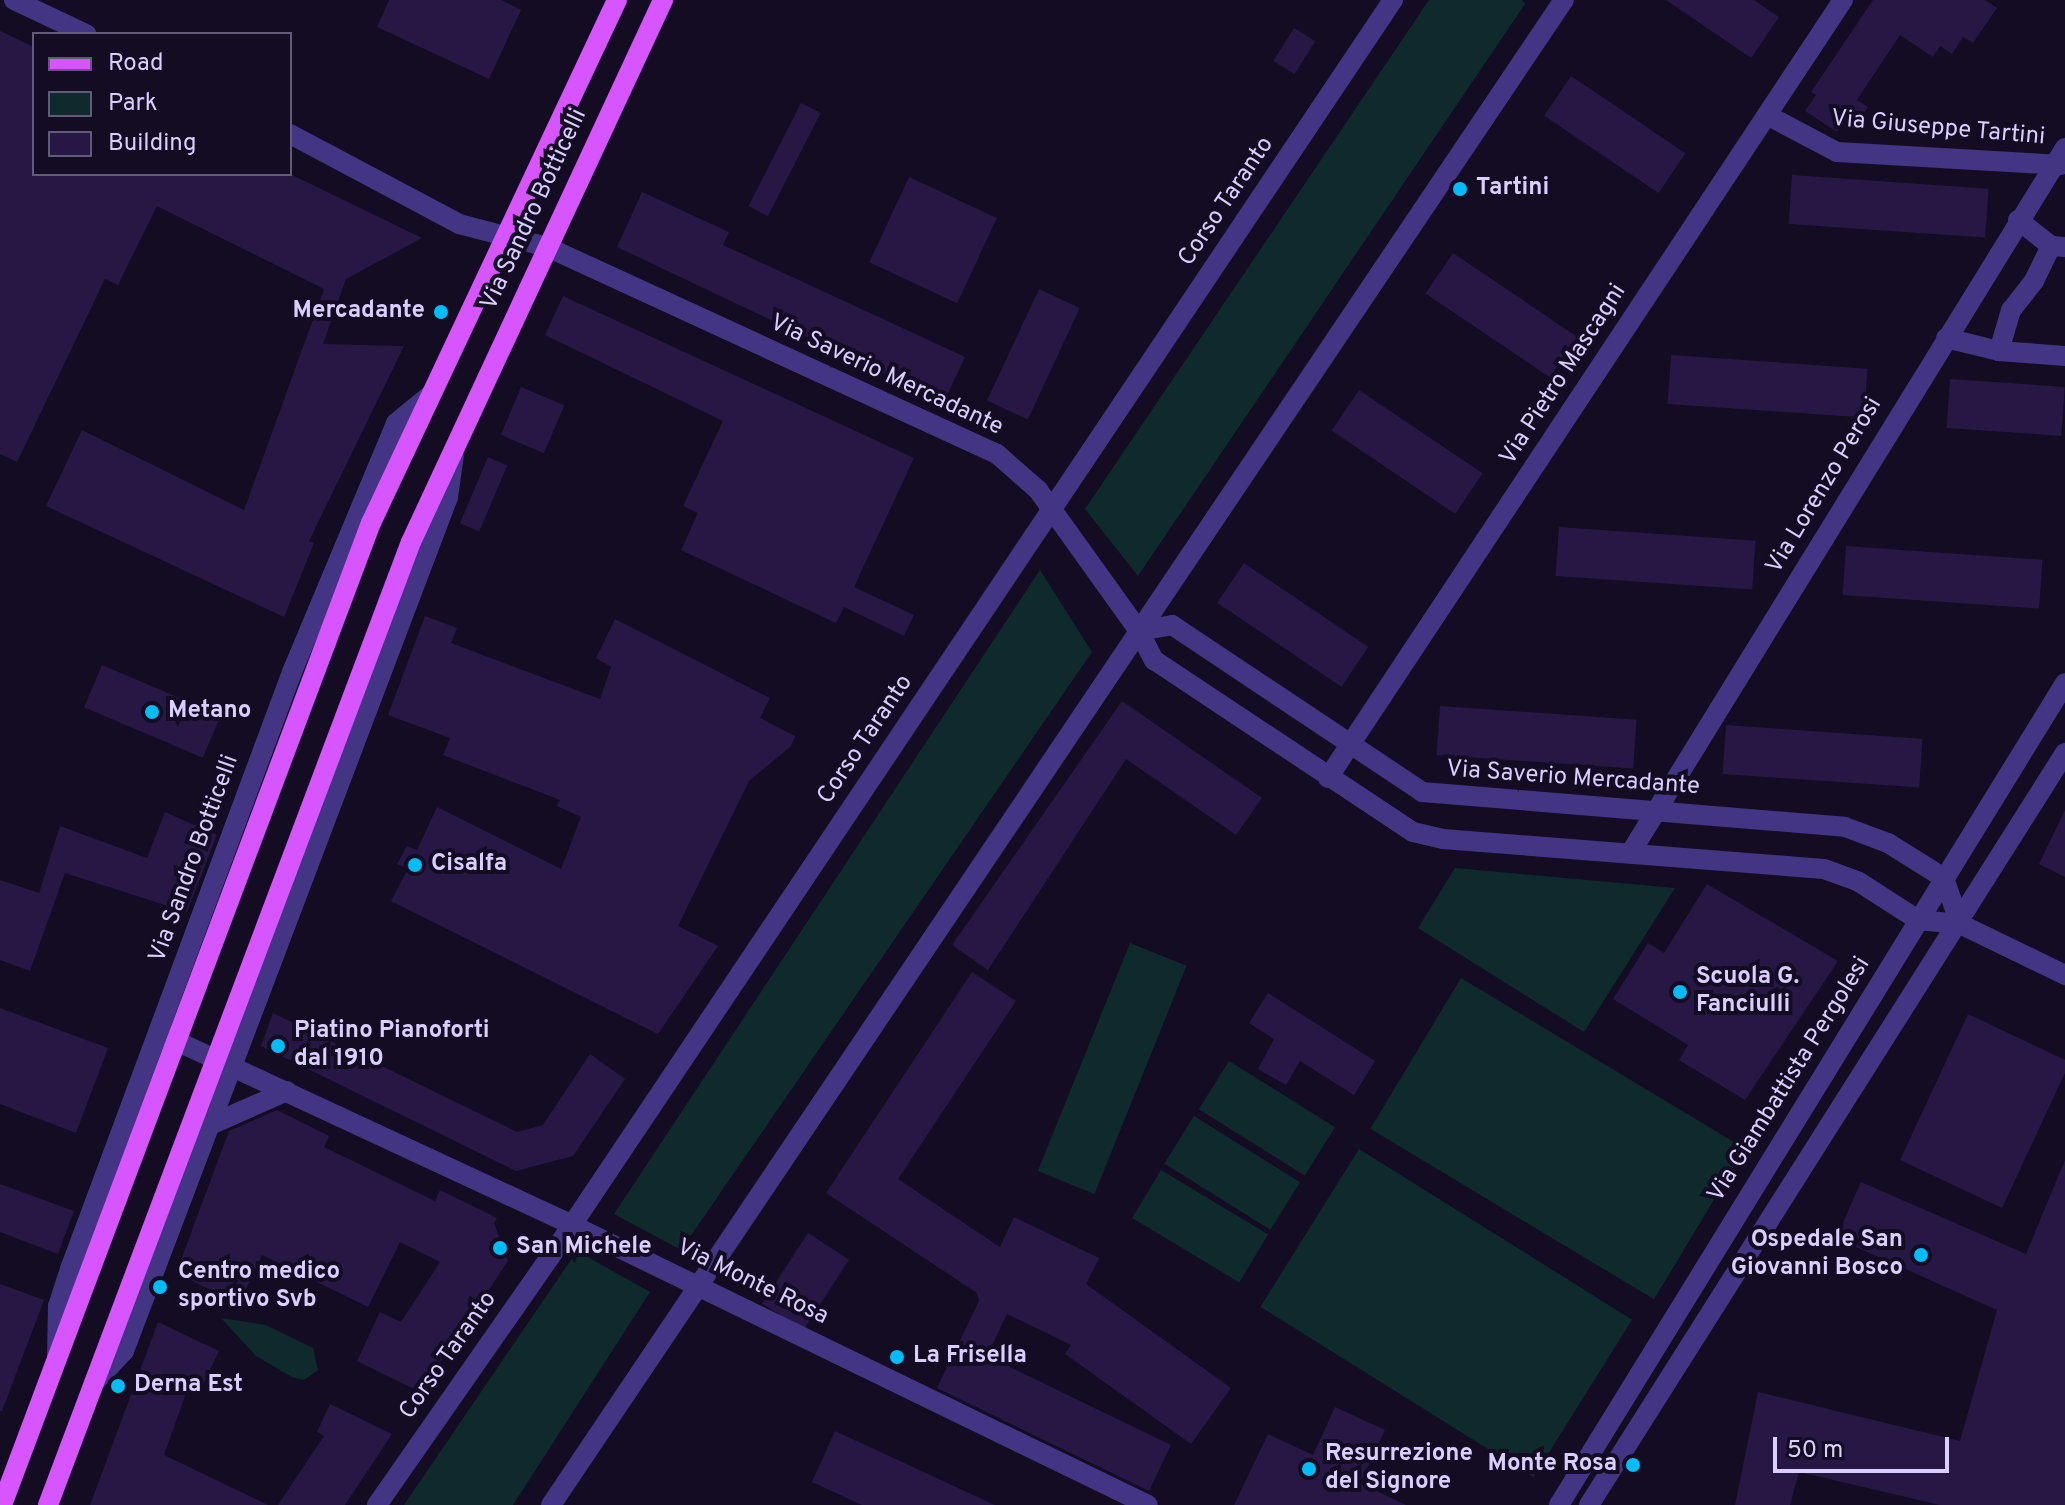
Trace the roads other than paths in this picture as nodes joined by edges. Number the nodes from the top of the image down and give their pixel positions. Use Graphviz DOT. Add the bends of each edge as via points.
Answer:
graph roads {
  1 [pos="14,0"];
  2 [pos="617,0"];
  3 [pos="663,0"];
  4 [pos="1393,0"];
  5 [pos="1843,0"];
  6 [pos="1561,2"];
  7 [pos="82,32"];
  8 [pos="1767,115"];
  9 [pos="292,135"];
  10 [pos="2065,148"];
  11 [pos="2058,165"];
  12 [pos="2018,220"];
  13 [pos="505,237"];
  14 [pos="2051,243"];
  15 [pos="547,247"];
  16 [pos="1946,338"];
  17 [pos="1999,351"];
  18 [pos="2065,356"];
  19 [pos="1052,510"];
  20 [pos="1139,631"];
  21 [pos="2065,683"];
  22 [pos="1349,747"];
  23 [pos="2065,753"];
  24 [pos="1328,778"];
  25 [pos="1657,811"];
  26 [pos="1631,852"];
  27 [pos="1944,878"];
  28 [pos="1918,920"];
  29 [pos="1960,924"];
  30 [pos="2065,975"];
  31 [pos="168,1037"];
  32 [pos="225,1062"];
  33 [pos="287,1091"];
  34 [pos="210,1125"];
  35 [pos="572,1225"];
  36 [pos="696,1285"];
  37 [pos="94,1383"];
  38 [pos="2,1505"];
  39 [pos="48,1505"];
  40 [pos="377,1505"];
  41 [pos="551,1505"];
  42 [pos="1148,1505"];
  43 [pos="1559,1505"];
  44 [pos="1589,1505"];
  1 -- 7 [label="street"];
  2 -- 13 [label="main road, Via Sandro Botticelli"];
  3 -- 15 [label="main road, Via Sandro Botticelli"];
  4 -- 19 [label="street, Corso Taranto"];
  5 -- 8 [label="street, Via Pietro Mascagni"];
  6 -- 20 [label="street"];
  8 -- 11 [label="street, Via Giuseppe Tartini" via="1837,152"];
  8 -- 22 [label="street, Via Pietro Mascagni"];
  9 -- 13 [label="street, Via Saverio Mercadante" via="459,224"];
  10 -- 11 [label="street, Via Lorenzo Perosi"];
  11 -- 12 [label="street, Via Lorenzo Perosi"];
  12 -- 14 [label="street"];
  12 -- 16 [label="street, Via Lorenzo Perosi"];
  13 -- 15 [label="street, Via Saverio Mercadante"];
  13 -- 31 [label="main road, Via Sandro Botticelli" via="429,396 320,652"];
  14 -- 17 [label="street" via="2034,281 2011,310"];
  15 -- 19 [label="street, Via Saverio Mercadante" via="997,454 1038,490"];
  15 -- 32 [label="main road, Via Sandro Botticelli" via="411,542"];
  16 -- 17 [label="street"];
  16 -- 25 [label="street, Via Lorenzo Perosi"];
  17 -- 18 [label="street"];
  19 -- 20 [label="street, Via Saverio Mercadante"];
  19 -- 35 [label="street, Corso Taranto"];
  20 -- 22 [label="street, Via Saverio Mercadante" via="1172,625"];
  20 -- 24 [label="street, Via Saverio Mercadante" via="1154,660"];
  20 -- 36 [label="street"];
  21 -- 27 [label="street, Via Giambattista Pergolesi"];
  22 -- 24 [label="street, Via Pietro Mascagni"];
  22 -- 25 [label="street, Via Saverio Mercadante" via="1406,784 1433,794"];
  23 -- 29 [label="street"];
  24 -- 26 [label="street, Via Saverio Mercadante" via="1386,818 1434,838"];
  25 -- 26 [label="street, Via Lorenzo Perosi"];
  25 -- 27 [label="street, Via Saverio Mercadante" via="1833,824 1888,843"];
  26 -- 28 [label="street, Via Saverio Mercadante" via="1835,872"];
  27 -- 28 [label="street, Via Giambattista Pergolesi"];
  27 -- 29 [label="street"];
  28 -- 29 [label="street, Via Saverio Mercadante"];
  28 -- 43 [label="street, Via Giambattista Pergolesi"];
  29 -- 30 [label="street, Via Saverio Mercadante"];
  29 -- 44 [label="street"];
  31 -- 32 [label="street, Via Monte Rosa"];
  31 -- 38 [label="main road, Via Sandro Botticelli"];
  32 -- 33 [label="street, Via Monte Rosa"];
  32 -- 34 [label="street, Via Sandro Botticelli"];
  32 -- 37 [label="main road, Via Sandro Botticelli"];
  33 -- 34 [label="street"];
  33 -- 35 [label="street, Via Monte Rosa"];
  34 -- 37 [label="street, Via Sandro Botticelli" via="124,1351"];
  35 -- 36 [label="street, Via Monte Rosa"];
  35 -- 40 [label="street, Corso Taranto"];
  36 -- 41 [label="street"];
  36 -- 42 [label="street, Via Monte Rosa"];
  37 -- 39 [label="main road, Via Sandro Botticelli"];
}
